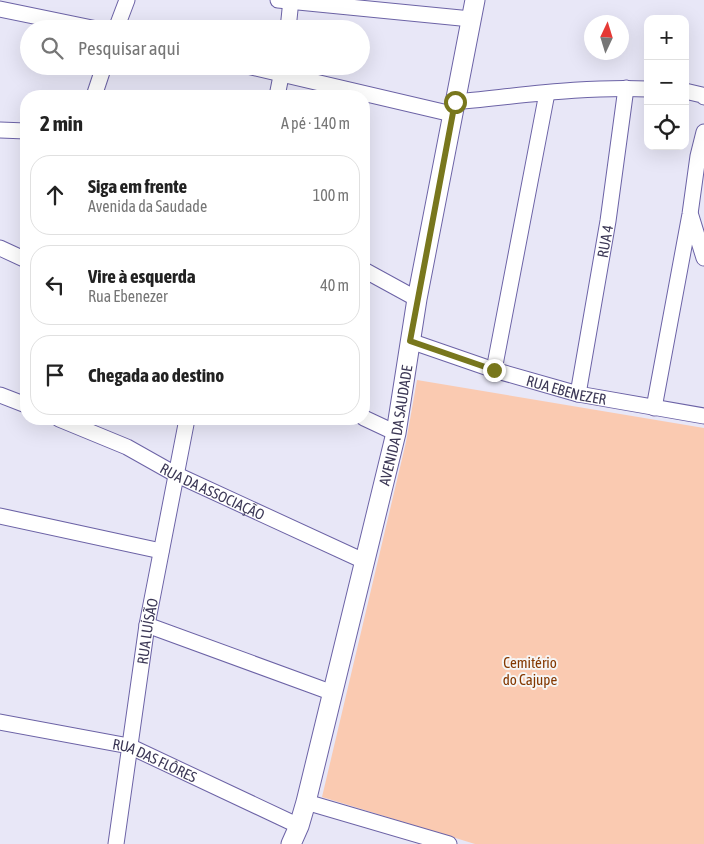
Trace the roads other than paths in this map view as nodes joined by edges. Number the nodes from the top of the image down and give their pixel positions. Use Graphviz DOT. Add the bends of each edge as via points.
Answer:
graph roads {
  1 [pos="127,0"];
  2 [pos="475,0"];
  3 [pos="287,1"];
  4 [pos="0,8"];
  5 [pos="472,19"];
  6 [pos="55,20"];
  7 [pos="119,20"];
  8 [pos="288,20"];
  9 [pos="101,75"];
  10 [pos="281,75"];
  11 [pos="301,75"];
  12 [pos="626,88"];
  13 [pos="644,89"];
  14 [pos="96,90"];
  15 [pos="278,90"];
  16 [pos="547,93"];
  17 [pos="454,108"];
  18 [pos="0,130"];
  19 [pos="20,131"];
  20 [pos="704,132"];
  21 [pos="690,214"];
  22 [pos="0,248"];
  23 [pos="20,257"];
  24 [pos="704,258"];
  25 [pos="370,273"];
  26 [pos="417,299"];
  27 [pos="410,341"];
  28 [pos="494,370"];
  29 [pos="578,394"];
  30 [pos="0,395"];
  31 [pos="20,403"];
  32 [pos="654,408"];
  33 [pos="702,413"];
  34 [pos="370,421"];
  35 [pos="75,425"];
  36 [pos="186,425"];
  37 [pos="396,433"];
  38 [pos="175,474"];
  39 [pos="0,516"];
  40 [pos="161,551"];
  41 [pos="366,562"];
  42 [pos="148,625"];
  43 [pos="333,693"];
  44 [pos="0,722"];
  45 [pos="129,746"];
  46 [pos="306,802"];
  47 [pos="299,826"];
  48 [pos="116,844"];
  49 [pos="291,844"];
  50 [pos="449,844"];
  1 -- 7 [label="street"];
  2 -- 5 [label="street, AVENIDA DA SAUDADE"];
  3 -- 5 [label="street"];
  3 -- 8 [label="street"];
  4 -- 6 [label="street"];
  5 -- 17 [label="street, AVENIDA DA SAUDADE"];
  9 -- 14 [label="street"];
  10 -- 15 [label="street"];
  11 -- 17 [label="street"];
  12 -- 13 [label="street"];
  12 -- 16 [label="street"];
  12 -- 29 [label="street, RUA 4" via="608,221"];
  16 -- 17 [label="street"];
  16 -- 28 [label="street"];
  17 -- 26 [label="street, AVENIDA DA SAUDADE"];
  18 -- 19 [label="street"];
  20 -- 21 [label="street"];
  21 -- 24 [label="street"];
  21 -- 32 [label="street"];
  22 -- 23 [label="street"];
  25 -- 26 [label="street"];
  26 -- 27 [label="street, AVENIDA DA SAUDADE"];
  27 -- 28 [label="street, RUA EBENEZER"];
  27 -- 37 [label="street, AVENIDA DA SAUDADE"];
  28 -- 29 [label="street, RUA EBENEZER"];
  29 -- 32 [label="street, RUA EBENEZER"];
  30 -- 31 [label="street"];
  32 -- 33 [label="street, RUA EBENEZER"];
  34 -- 37 [label="street"];
  35 -- 38 [label="street, RUA DA ASSOCIAÇÃO" via="127,446"];
  36 -- 38 [label="street, RUA LUÍSÃO"];
  37 -- 41 [label="street, AVENIDA DA SAUDADE"];
  38 -- 40 [label="street, RUA LUÍSÃO"];
  38 -- 41 [label="street, RUA DA ASSOCIAÇÃO"];
  39 -- 40 [label="street"];
  40 -- 42 [label="street, RUA LUÍSÃO"];
  41 -- 43 [label="street, AVENIDA DA SAUDADE"];
  42 -- 43 [label="street"];
  42 -- 45 [label="street, RUA LUÍSÃO"];
  43 -- 46 [label="street, AVENIDA DA SAUDADE"];
  44 -- 45 [label="street, RUA DAS FLÔRES"];
  45 -- 47 [label="street, RUA DAS FLÔRES"];
  45 -- 48 [label="street, RUA LUÍSÃO"];
  46 -- 47 [label="street, AVENIDA DA SAUDADE"];
  46 -- 50 [label="street"];
  47 -- 49 [label="street, AVENIDA DA SAUDADE"];
}
